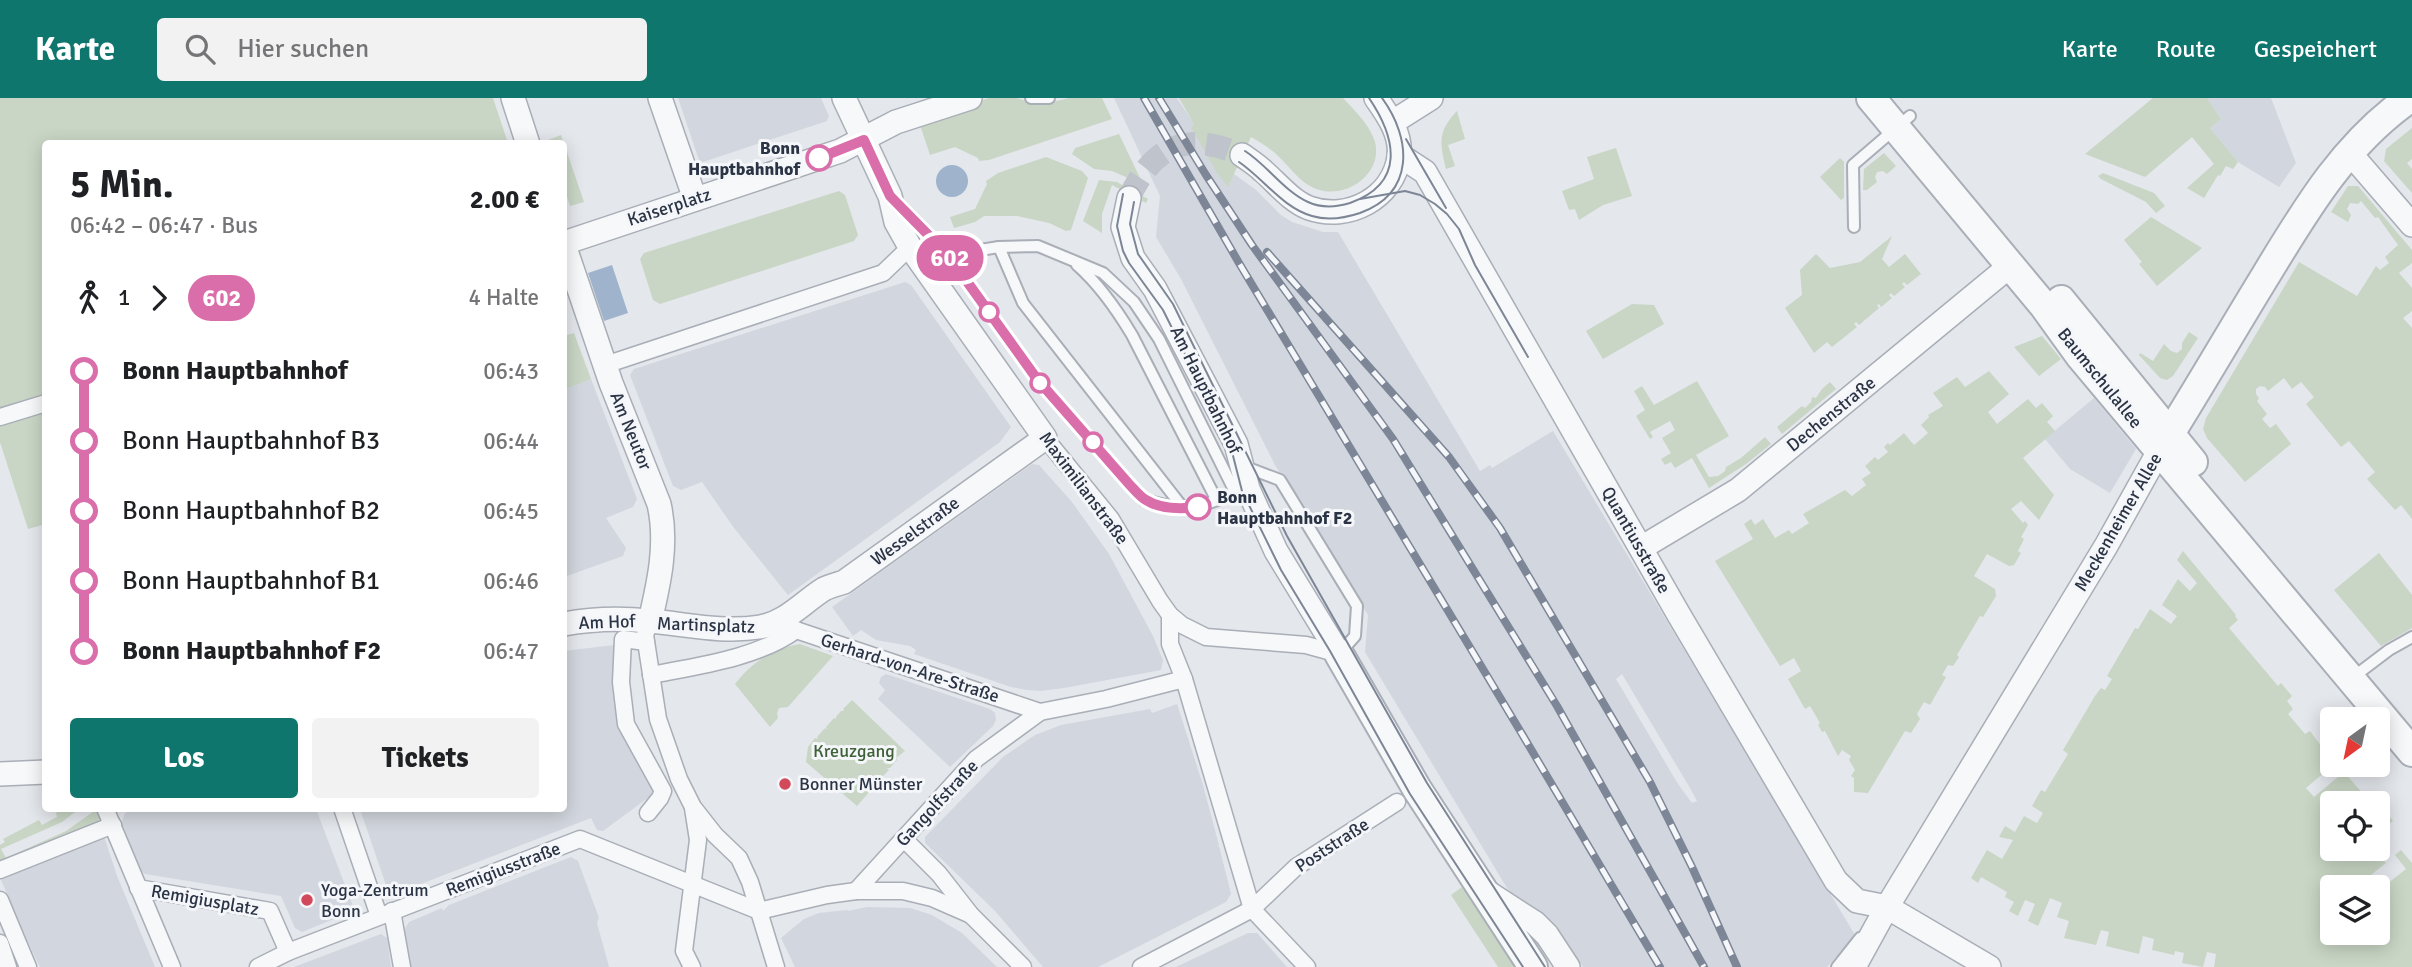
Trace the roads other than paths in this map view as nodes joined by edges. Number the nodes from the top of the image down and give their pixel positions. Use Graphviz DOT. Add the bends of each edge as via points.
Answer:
graph roads {
  1 [pos="513,98"];
  2 [pos="660,98"];
  3 [pos="844,98"];
  4 [pos="970,98"];
  5 [pos="1031,98"];
  6 [pos="1049,98"];
  7 [pos="1376,98"];
  8 [pos="1431,98"];
  9 [pos="1871,98"];
  10 [pos="2410,98"];
  11 [pos="1901,114"];
  12 [pos="1393,122"];
  13 [pos="527,140"];
  14 [pos="864,140"];
  15 [pos="2349,152"];
  16 [pos="1242,155"];
  17 [pos="1399,155"];
  18 [pos="890,196"];
  19 [pos="1129,198"];
  20 [pos="695,199"];
  21 [pos="2412,225"];
  22 [pos="1854,227"];
  23 [pos="567,243"];
  24 [pos="999,247"];
  25 [pos="907,250"];
  26 [pos="567,253"];
  27 [pos="948,255"];
  28 [pos="1066,256"];
  29 [pos="2014,262"];
  30 [pos="606,365"];
  31 [pos="36,409"];
  32 [pos="0,417"];
  33 [pos="1045,438"];
  34 [pos="2165,442"];
  35 [pos="1243,466"];
  36 [pos="1241,491"];
  37 [pos="1216,499"];
  38 [pos="1184,509"];
  39 [pos="1641,548"];
  40 [pos="1170,615"];
  41 [pos="567,623"];
  42 [pos="789,625"];
  43 [pos="648,631"];
  44 [pos="2412,637"];
  45 [pos="1339,654"];
  46 [pos="2357,673"];
  47 [pos="651,675"];
  48 [pos="1184,679"];
  49 [pos="1040,712"];
  50 [pos="2412,728"];
  51 [pos="2412,752"];
  52 [pos="42,772"];
  53 [pos="0,774"];
  54 [pos="693,807"];
  55 [pos="1390,811"];
  56 [pos="107,812"];
  57 [pos="344,812"];
  58 [pos="648,814"];
  59 [pos="113,825"];
  60 [pos="904,839"];
  61 [pos="1,869"];
  62 [pos="1307,875"];
  63 [pos="1280,882"];
  64 [pos="691,883"];
  65 [pos="138,888"];
  66 [pos="1483,890"];
  67 [pos="856,891"];
  68 [pos="0,900"];
  69 [pos="1887,907"];
  70 [pos="1252,909"];
  71 [pos="760,911"];
  72 [pos="386,914"];
  73 [pos="971,915"];
  74 [pos="0,943"];
  75 [pos="288,952"];
  76 [pos="8,967"];
  77 [pos="28,967"];
  78 [pos="172,967"];
  79 [pos="258,967"];
  80 [pos="402,967"];
  81 [pos="692,967"];
  82 [pos="776,967"];
  83 [pos="1023,967"];
  84 [pos="1141,967"];
  85 [pos="1307,967"];
  86 [pos="1533,967"];
  87 [pos="1568,967"];
  88 [pos="1837,967"];
  89 [pos="1854,967"];
  90 [pos="1989,967"];
  1 -- 13 [label="street"];
  2 -- 20 [label="street"];
  3 -- 14 [label="street, Maximilianstraße"];
  4 -- 14 [label="street, Kaiserplatz" via="896,121"];
  5 -- 6 [label="lane"];
  7 -- 12 [label="street"];
  8 -- 12 [label="street"];
  9 -- 11 [label="street, Baumschulallee"];
  10 -- 15 [label="street, Meckenheimer Allee" via="2373,126"];
  11 -- 22 [label="lane" via="1853,165"];
  11 -- 29 [label="street, Baumschulallee"];
  11 -- 34 [label="street, Baumschulallee"];
  12 -- 17 [label="street"];
  14 -- 18 [label="street, Maximilianstraße"];
  14 -- 20 [label="street, Kaiserplatz"];
  15 -- 21 [label="street"];
  15 -- 34 [label="street, Meckenheimer Allee" via="2301,217"];
  16 -- 17 [label="street" via="1308,208 1327,211 1355,208 1380,195 1393,177"];
  17 -- 39 [label="street, Quantiusstraße" via="1425,172"];
  18 -- 27 [label="lane"];
  18 -- 33 [label="street, Maximilianstraße" via="896,222 910,247"];
  19 -- 35 [label="street, Am Hauptbahnhof" via="1123,227 1133,258 1155,289 1236,444"];
  20 -- 23 [label="street, Kaiserplatz"];
  24 -- 27 [label="lane"];
  24 -- 28 [label="lane" via="1038,246"];
  24 -- 38 [label="lane" via="1023,303"];
  25 -- 30 [label="street" via="883,273"];
  26 -- 30 [label="street, Am Neutor"];
  27 -- 38 [label="lane" via="1037,379 1129,484 1144,500"];
  28 -- 36 [label="lane" via="1103,273 1134,302"];
  28 -- 37 [label="lane" via="1117,310"];
  29 -- 34 [label="street, Baumschulallee" via="2080,356"];
  29 -- 39 [label="street, Dechenstraße" via="1738,490"];
  30 -- 43 [label="street, Am Neutor" via="664,499 659,584"];
  31 -- 32 [label="street"];
  33 -- 40 [label="street, Maximilianstraße" via="1111,519"];
  33 -- 42 [label="street, Wesselstraße" via="844,582 826,588"];
  34 -- 46 [label="street, Baumschulallee"];
  34 -- 69 [label="street, Meckenheimer Allee"];
  35 -- 36 [label="street, Am Hauptbahnhof"];
  35 -- 45 [label="lane" via="1280,480 1357,607 1354,636"];
  36 -- 37 [label="lane"];
  36 -- 45 [label="street, Am Hauptbahnhof"];
  37 -- 38 [label="lane"];
  39 -- 69 [label="street, Quantiusstraße" via="1836,881 1857,901"];
  40 -- 45 [label="street" via="1206,637 1306,645"];
  40 -- 48 [label="street, Maximilianstraße" via="1170,644"];
  41 -- 43 [label="street, Am Hof" via="584,620"];
  42 -- 43 [label="street, Martinsplatz"];
  42 -- 47 [label="street, Martinsplatz" via="786,638 728,660"];
  42 -- 49 [label="street, Gerhard-von-Are-Straße"];
  43 -- 47 [label="street, Martinsplatz"];
  43 -- 58 [label="street, Martinsplatz" via="623,639 621,682 626,724 663,791"];
  44 -- 46 [label="lane"];
  45 -- 66 [label="street, Am Hauptbahnhof" via="1417,789"];
  46 -- 50 [label="street, Baumschulallee"];
  46 -- 51 [label="street, Baumschulallee"];
  47 -- 54 [label="street, Martinsplatz" via="658,719"];
  48 -- 49 [label="street, Gangolfstraße"];
  48 -- 70 [label="street, Maximilianstraße"];
  49 -- 60 [label="street, Gangolfstraße" via="976,759"];
  52 -- 53 [label="street"];
  54 -- 64 [label="street" via="698,840"];
  54 -- 71 [label="street" via="739,858"];
  55 -- 63 [label="street, Poststraße" via="1296,867"];
  56 -- 59 [label="street, Remigiusplatz"];
  57 -- 72 [label="street"];
  59 -- 61 [label="street"];
  59 -- 65 [label="street, Remigiusplatz"];
  60 -- 67 [label="street, Gangolfstraße"];
  60 -- 73 [label="street"];
  62 -- 63 [label="street, Poststraße"];
  63 -- 70 [label="street, Poststraße"];
  64 -- 71 [label="street"];
  64 -- 72 [label="street, Remigiusstraße" via="586,842"];
  64 -- 81 [label="street" via="684,951"];
  65 -- 75 [label="street, Remigiusplatz" via="270,911"];
  65 -- 78 [label="street, Remigiusplatz"];
  66 -- 86 [label="street, Am Hauptbahnhof"];
  66 -- 87 [label="street, Am Hauptbahnhof" via="1535,923"];
  67 -- 71 [label="street"];
  67 -- 73 [label="street" via="903,891"];
  68 -- 77 [label="street"];
  69 -- 88 [label="lane"];
  69 -- 89 [label="street, Meckenheimer Allee"];
  69 -- 90 [label="street, Quantiusstraße"];
  70 -- 84 [label="street, Poststraße"];
  70 -- 85 [label="street, Maximilianstraße"];
  71 -- 82 [label="street"];
  72 -- 75 [label="street, Remigiusstraße"];
  72 -- 80 [label="street"];
  73 -- 83 [label="street"];
  74 -- 76 [label="street"];
  75 -- 79 [label="street, Remigiusstraße"];
}
